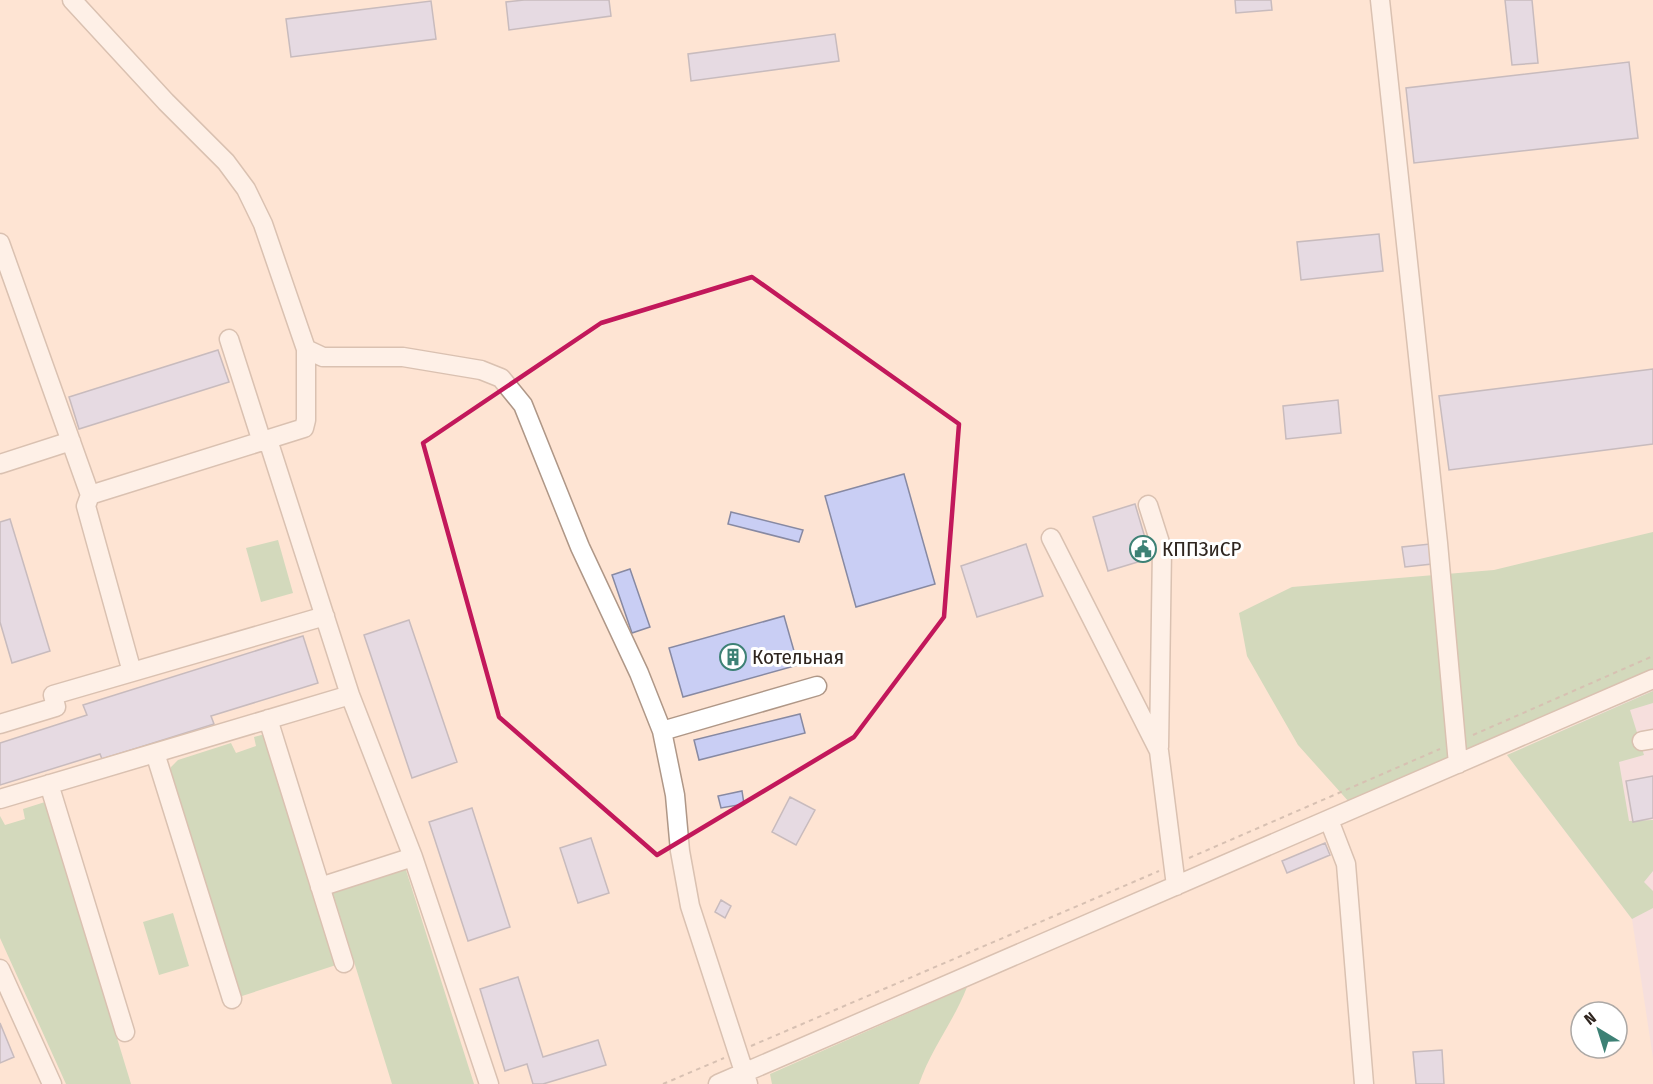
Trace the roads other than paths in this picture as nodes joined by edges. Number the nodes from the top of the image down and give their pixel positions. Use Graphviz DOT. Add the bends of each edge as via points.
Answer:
graph roads {
  1 [pos="72,0"];
  2 [pos="1380,0"];
  3 [pos="0,243"];
  4 [pos="229,339"];
  5 [pos="306,349"];
  6 [pos="71,441"];
  7 [pos="265,441"];
  8 [pos="0,464"];
  9 [pos="90,495"];
  10 [pos="1148,505"];
  11 [pos="1051,538"];
  12 [pos="325,616"];
  13 [pos="132,672"];
  14 [pos="1653,679"];
  15 [pos="817,686"];
  16 [pos="350,695"];
  17 [pos="268,719"];
  18 [pos="0,724"];
  19 [pos="662,731"];
  20 [pos="1159,751"];
  21 [pos="155,753"];
  22 [pos="1458,764"];
  23 [pos="49,784"];
  24 [pos="0,799"];
  25 [pos="1329,820"];
  26 [pos="413,857"];
  27 [pos="1176,886"];
  28 [pos="320,887"];
  29 [pos="344,963"];
  30 [pos="0,969"];
  31 [pos="232,999"];
  32 [pos="125,1032"];
  33 [pos="746,1079"];
  34 [pos="45,1082"];
  35 [pos="489,1084"];
  36 [pos="718,1084"];
  37 [pos="1364,1084"];
  1 -- 5 [label="street" via="226,162 246,189 263,224"];
  2 -- 22 [label="street"];
  3 -- 6 [label="street"];
  4 -- 7 [label="street"];
  5 -- 7 [label="street" via="304,428"];
  5 -- 19 [label="street" via="323,357 403,357 481,370 501,378 513,390 523,405 580,547"];
  6 -- 8 [label="street"];
  6 -- 9 [label="street"];
  7 -- 9 [label="street"];
  7 -- 12 [label="street"];
  9 -- 13 [label="street" via="86,507"];
  10 -- 20 [label="street" via="1162,549"];
  11 -- 20 [label="street"];
  12 -- 13 [label="street"];
  12 -- 16 [label="street"];
  13 -- 18 [label="street" via="53,695 56,707"];
  14 -- 22 [label="street"];
  15 -- 19 [label="street"];
  16 -- 17 [label="street"];
  16 -- 26 [label="street"];
  17 -- 21 [label="street"];
  17 -- 28 [label="street"];
  19 -- 33 [label="street" via="690,906"];
  20 -- 27 [label="street"];
  21 -- 23 [label="street"];
  21 -- 31 [label="street"];
  22 -- 25 [label="street"];
  23 -- 24 [label="street"];
  23 -- 32 [label="street"];
  25 -- 27 [label="street"];
  25 -- 37 [label="street" via="1346,864"];
  26 -- 28 [label="street"];
  26 -- 35 [label="street"];
  27 -- 33 [label="street"];
  28 -- 29 [label="street"];
  30 -- 34 [label="street"];
  33 -- 36 [label="street"];
}
